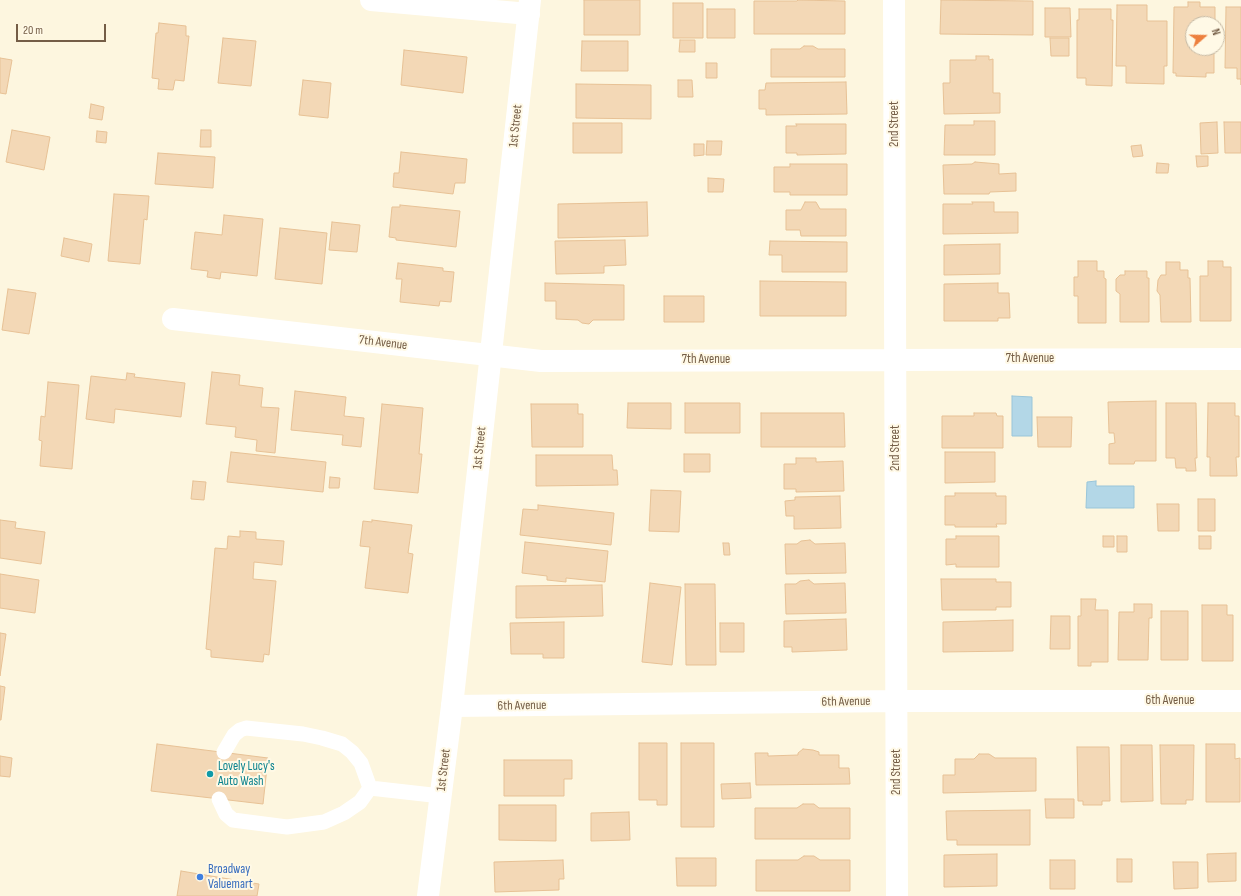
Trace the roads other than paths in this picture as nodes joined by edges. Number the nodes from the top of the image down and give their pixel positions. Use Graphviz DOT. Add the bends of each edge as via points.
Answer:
graph roads {
  1 [pos="371,0"];
  2 [pos="894,0"];
  3 [pos="529,7"];
  4 [pos="173,319"];
  5 [pos="490,355"];
  6 [pos="1241,359"];
  7 [pos="896,360"];
  8 [pos="897,701"];
  9 [pos="1241,701"];
  10 [pos="452,706"];
  11 [pos="224,752"];
  12 [pos="370,788"];
  13 [pos="441,796"];
  14 [pos="218,799"];
  15 [pos="428,896"];
  16 [pos="897,896"];
  1 -- 3 [label="street"];
  2 -- 7 [label="street, 2nd Street"];
  3 -- 5 [label="street, 1st Street"];
  4 -- 5 [label="street, 7th Avenue"];
  5 -- 7 [label="street, 7th Avenue" via="541,361"];
  5 -- 10 [label="street, 1st Street"];
  6 -- 7 [label="street, 7th Avenue"];
  7 -- 8 [label="street, 2nd Street"];
  8 -- 9 [label="street, 6th Avenue"];
  8 -- 10 [label="street, 6th Avenue"];
  8 -- 16 [label="street, 2nd Street"];
  10 -- 13 [label="street, 1st Street"];
  11 -- 12 [label="lane" via="234,735 246,728 322,738 342,744 352,752 361,763"];
  12 -- 13 [label="lane"];
  12 -- 14 [label="lane" via="360,802 344,813 324,822 287,827 233,820 226,814"];
  13 -- 15 [label="street, 1st Street"];
}
